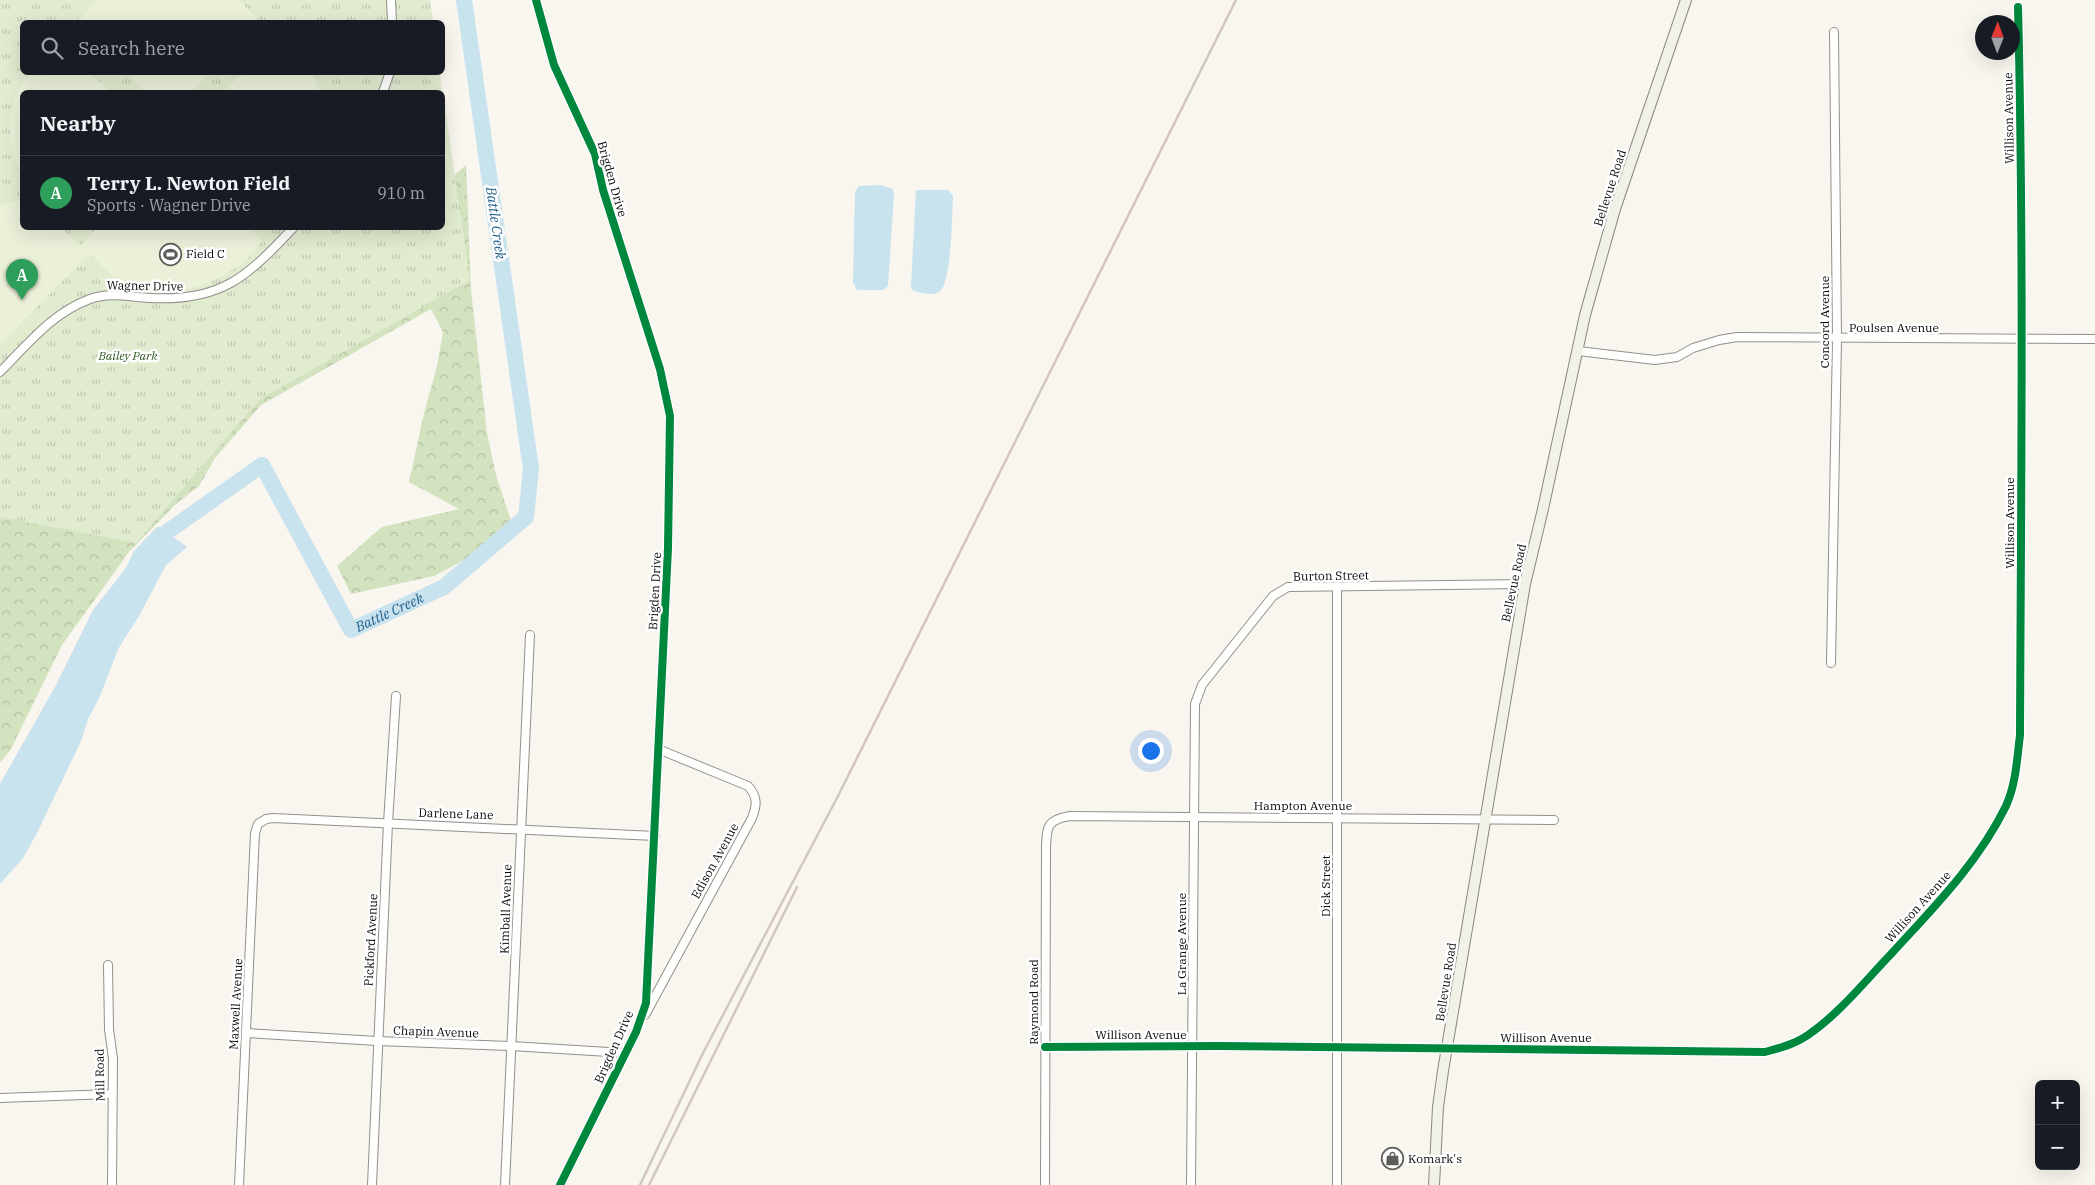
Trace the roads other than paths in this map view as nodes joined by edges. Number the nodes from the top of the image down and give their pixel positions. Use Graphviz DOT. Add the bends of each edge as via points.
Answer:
graph roads {
  1 [pos="391,0"];
  2 [pos="536,0"];
  3 [pos="1686,0"];
  4 [pos="2018,7"];
  5 [pos="392,20"];
  6 [pos="1834,32"];
  7 [pos="389,75"];
  8 [pos="384,90"];
  9 [pos="291,230"];
  10 [pos="1837,339"];
  11 [pos="2022,339"];
  12 [pos="2095,340"];
  13 [pos="1578,351"];
  14 [pos="0,372"];
  15 [pos="1525,584"];
  16 [pos="1337,586"];
  17 [pos="530,635"];
  18 [pos="1831,663"];
  19 [pos="396,696"];
  20 [pos="1194,704"];
  21 [pos="658,749"];
  22 [pos="1194,817"];
  23 [pos="1338,818"];
  24 [pos="1485,819"];
  25 [pos="1053,820"];
  26 [pos="1554,820"];
  27 [pos="388,823"];
  28 [pos="258,824"];
  29 [pos="521,828"];
  30 [pos="655,836"];
  31 [pos="108,965"];
  32 [pos="636,1032"];
  33 [pos="246,1034"];
  34 [pos="377,1041"];
  35 [pos="511,1046"];
  36 [pos="1192,1046"];
  37 [pos="1045,1047"];
  38 [pos="1337,1048"];
  39 [pos="1448,1048"];
  40 [pos="625,1053"];
  41 [pos="112,1094"];
  42 [pos="0,1098"];
  43 [pos="112,1185"];
  44 [pos="239,1185"];
  45 [pos="372,1185"];
  46 [pos="505,1185"];
  47 [pos="560,1185"];
  48 [pos="1045,1185"];
  49 [pos="1191,1185"];
  50 [pos="1337,1185"];
  51 [pos="1434,1185"];
  1 -- 5 [label="street"];
  2 -- 21 [label="street, Brigden Drive" via="554,65 595,154 603,190 660,369 670,416 668,548"];
  3 -- 13 [label="street, Bellevue Road" via="1615,209"];
  4 -- 11 [label="street, Willison Avenue"];
  6 -- 10 [label="street, Concord Avenue"];
  7 -- 8 [label="street"];
  9 -- 14 [label="street, Wagner Drive" via="236,281 214,292 171,299 116,295 92,298 78,304 55,316"];
  10 -- 11 [label="street, Poulsen Avenue"];
  10 -- 13 [label="street, Poulsen Avenue" via="1737,337 1655,360"];
  10 -- 18 [label="street, Concord Avenue"];
  11 -- 12 [label="street, Poulsen Avenue"];
  11 -- 39 [label="street, Willison Avenue" via="2020,735 2007,804 1971,864 1842,1006 1807,1036 1786,1046 1766,1052"];
  13 -- 15 [label="street, Bellevue Road"];
  15 -- 16 [label="street, Burton Street"];
  15 -- 24 [label="street, Bellevue Road"];
  16 -- 20 [label="street, Burton Street" via="1288,587 1273,596 1202,685"];
  16 -- 23 [label="street, Dick Street"];
  17 -- 29 [label="street, Kimball Avenue"];
  19 -- 27 [label="street, Pickford Avenue"];
  20 -- 22 [label="street, La Grange Avenue"];
  21 -- 30 [label="street, Brigden Drive"];
  21 -- 32 [label="street, Edison Avenue" via="748,786 756,796 756,804 752,818"];
  22 -- 23 [label="street, Hampton Avenue"];
  22 -- 25 [label="street, Hampton Avenue" via="1070,816"];
  22 -- 36 [label="street, La Grange Avenue"];
  23 -- 24 [label="street, Hampton Avenue"];
  23 -- 38 [label="street, Dick Street"];
  24 -- 26 [label="street, Hampton Avenue"];
  24 -- 39 [label="street, Bellevue Road"];
  25 -- 37 [label="street, Raymond Road" via="1047,827 1046,848"];
  27 -- 28 [label="street, Darlene Lane" via="273,818"];
  27 -- 29 [label="street, Darlene Lane"];
  27 -- 34 [label="street, Pickford Avenue"];
  28 -- 33 [label="street, Maxwell Avenue"];
  29 -- 30 [label="street, Darlene Lane"];
  29 -- 35 [label="street, Kimball Avenue"];
  30 -- 32 [label="street, Brigden Drive" via="646,1003"];
  31 -- 41 [label="street, Mill Road"];
  32 -- 40 [label="street, Brigden Drive"];
  33 -- 34 [label="street, Chapin Avenue"];
  33 -- 44 [label="street, Maxwell Avenue"];
  34 -- 35 [label="street, Chapin Avenue"];
  34 -- 45 [label="street, Pickford Avenue"];
  35 -- 40 [label="street, Chapin Avenue"];
  35 -- 46 [label="street, Kimball Avenue"];
  36 -- 37 [label="street, Willison Avenue"];
  36 -- 38 [label="street, Willison Avenue"];
  36 -- 49 [label="street, La Grange Avenue"];
  37 -- 48 [label="street, Raymond Road"];
  38 -- 39 [label="street, Willison Avenue"];
  38 -- 50 [label="street, Dick Street"];
  39 -- 51 [label="street, Bellevue Road" via="1438,1107"];
  40 -- 47 [label="street, Brigden Drive"];
  41 -- 42 [label="street"];
  41 -- 43 [label="street, Mill Road"];
}
